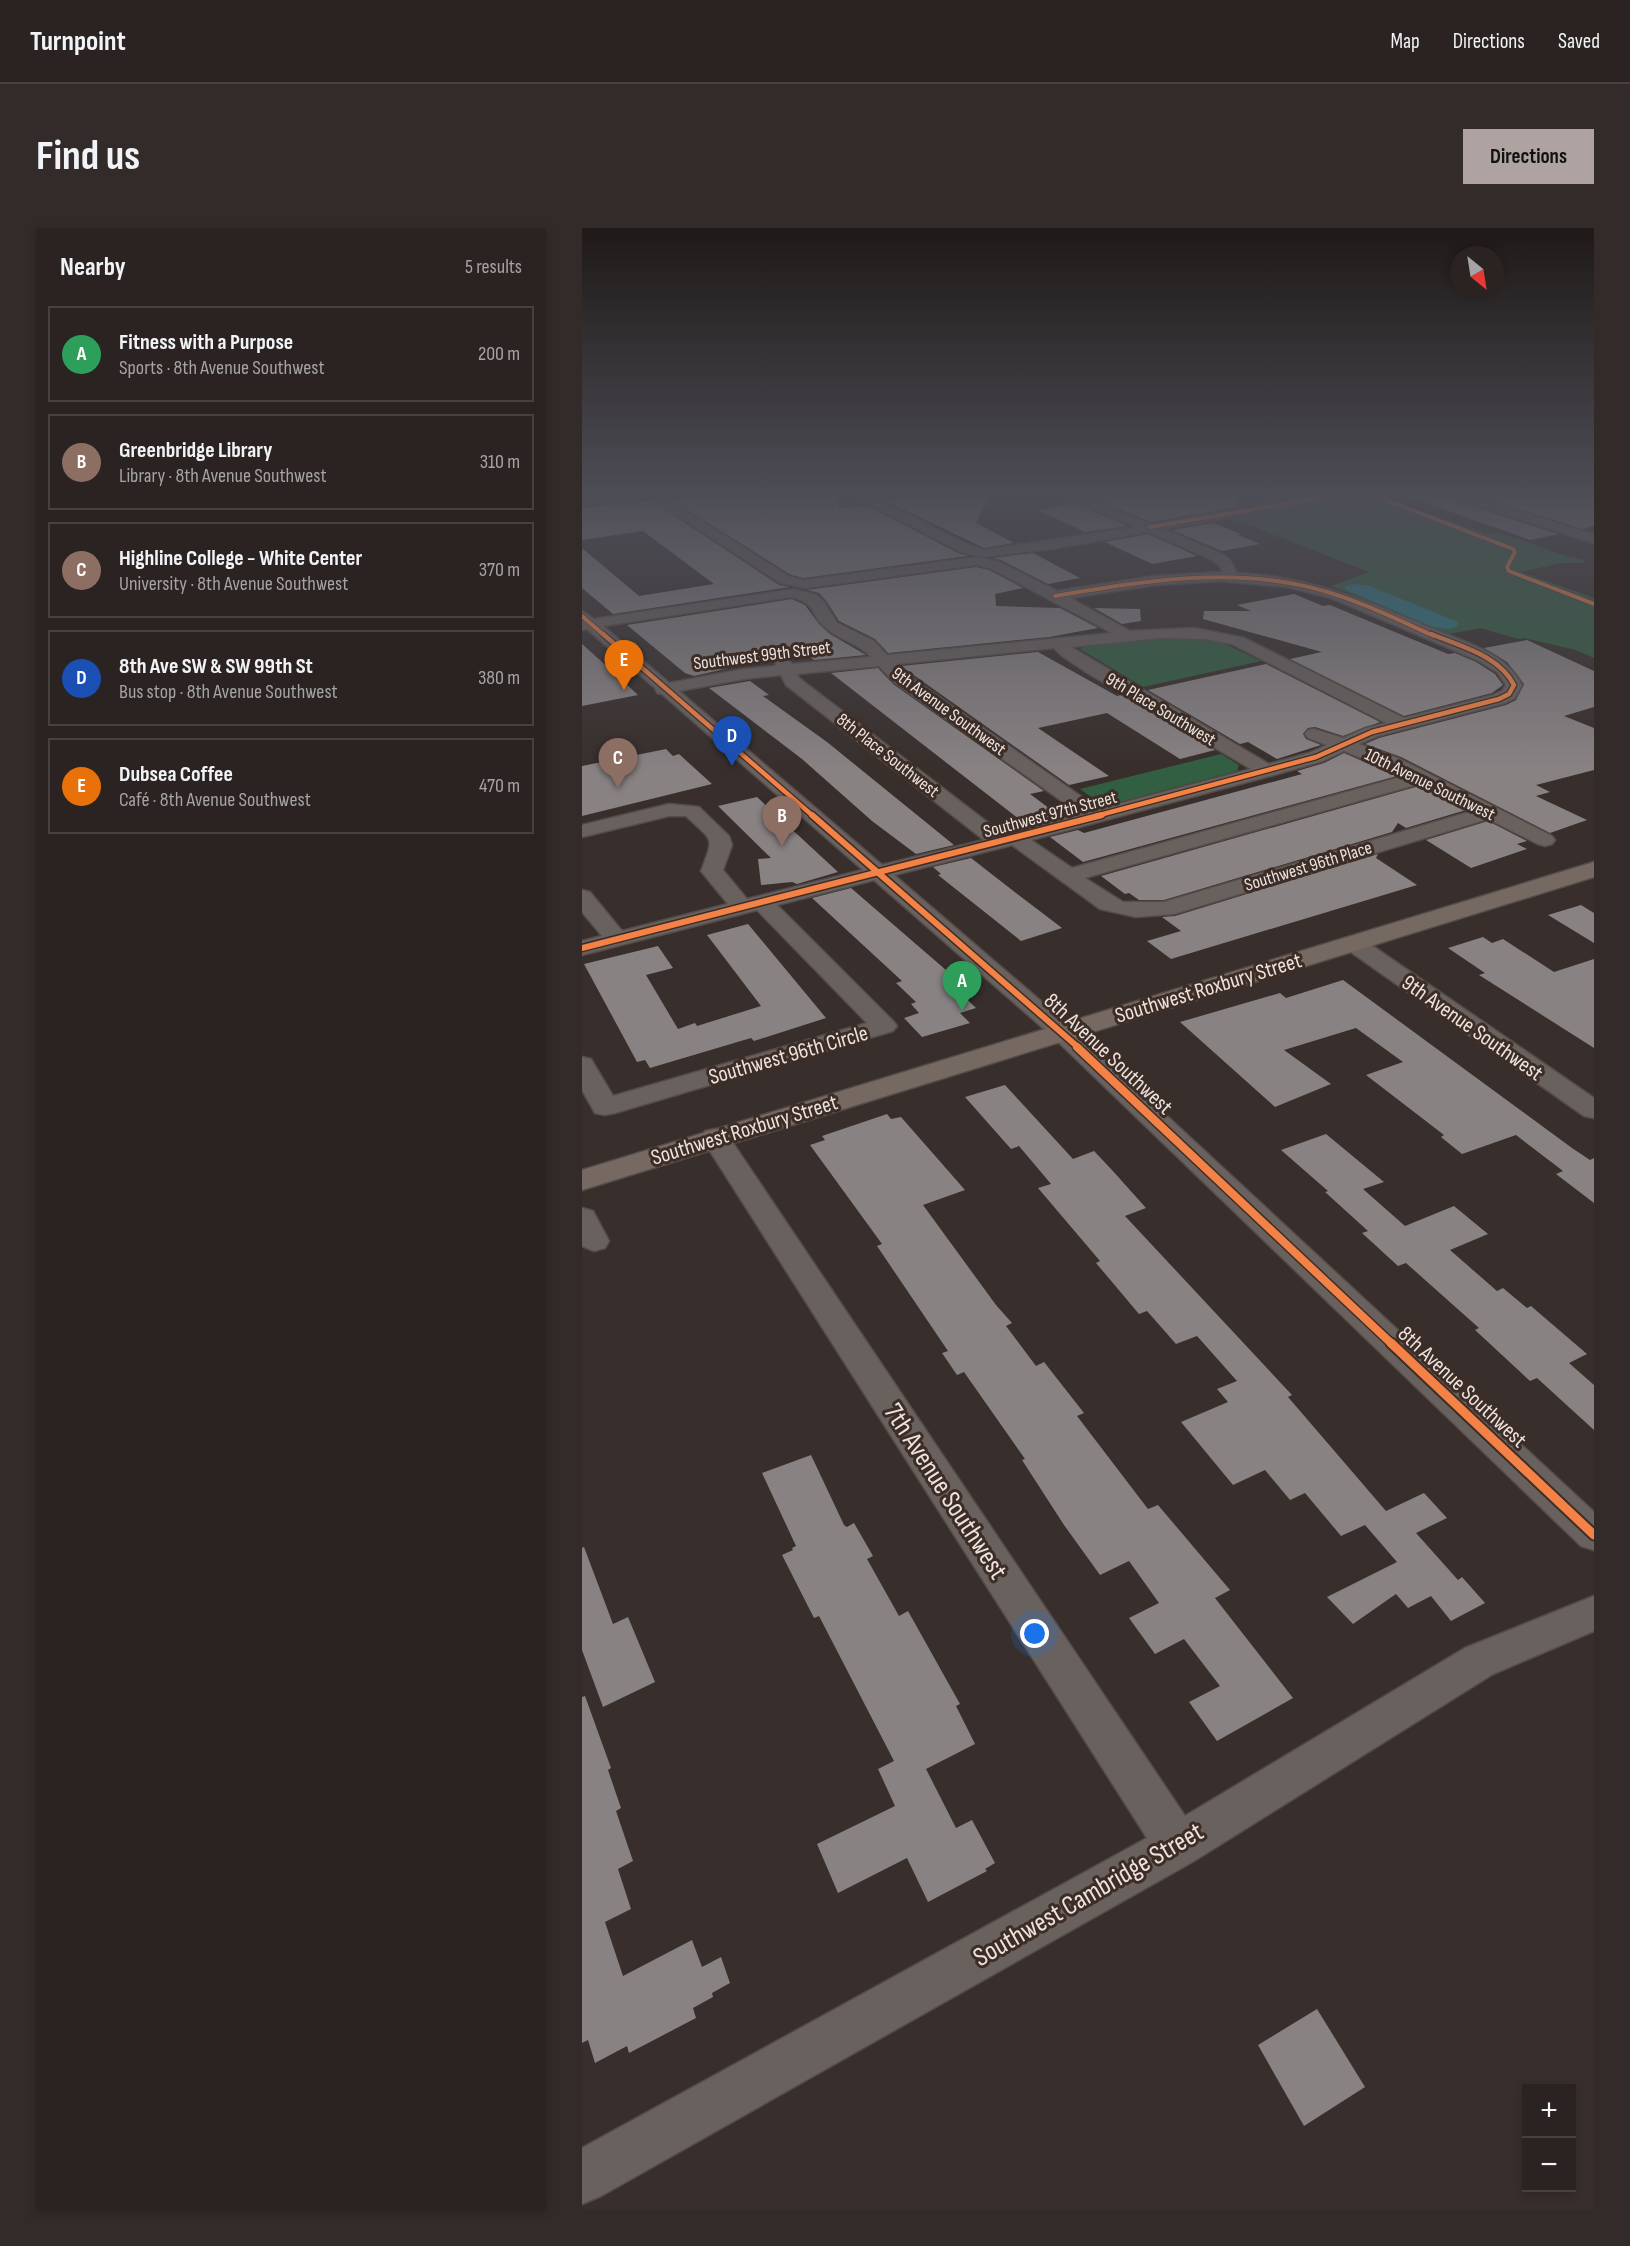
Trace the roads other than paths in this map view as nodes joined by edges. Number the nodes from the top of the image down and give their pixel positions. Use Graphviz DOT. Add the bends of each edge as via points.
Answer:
graph roads {
  1 [pos="795,586"];
  2 [pos="828,586"];
  3 [pos="1037,586"];
  4 [pos="1110,586"];
  5 [pos="1306,586"];
  6 [pos="804,592"];
  7 [pos="1055,596"];
  8 [pos="585,621"];
  9 [pos="1127,636"];
  10 [pos="1058,643"];
  11 [pos="882,660"];
  12 [pos="784,666"];
  13 [pos="1095,670"];
  14 [pos="1077,674"];
  15 [pos="663,689"];
  16 [pos="952,693"];
  17 [pos="926,696"];
  18 [pos="1402,724"];
  19 [pos="1314,734"];
  20 [pos="1345,744"];
  21 [pos="1050,758"];
  22 [pos="1023,764"];
  23 [pos="1267,771"];
  24 [pos="1421,777"];
  25 [pos="1490,812"];
  26 [pos="1097,817"];
  27 [pos="589,833"];
  28 [pos="1008,840"];
  29 [pos="1545,840"];
  30 [pos="1594,869"];
  31 [pos="878,874"];
  32 [pos="1068,876"];
  33 [pos="582,897"];
  34 [pos="753,905"];
  35 [pos="1126,910"];
  36 [pos="616,939"];
  37 [pos="1353,943"];
  38 [pos="582,948"];
  39 [pos="1061,1031"];
  40 [pos="582,1065"];
  41 [pos="1594,1110"];
  42 [pos="715,1137"];
  43 [pos="582,1180"];
  44 [pos="1594,1535"];
  45 [pos="1594,1613"];
  46 [pos="1178,1845"];
  47 [pos="582,2177"];
  1 -- 6 [label="street, 9th Avenue Southwest"];
  2 -- 6 [label="street"];
  3 -- 7 [label="street"];
  4 -- 7 [label="street"];
  5 -- 18 [label="street, Southwest 97th Street" via="1344,598 1499,665 1511,675 1514,685 1509,694 1499,699"];
  6 -- 8 [label="street"];
  6 -- 11 [label="street, 9th Avenue Southwest" via="832,626 868,644"];
  7 -- 9 [label="street"];
  8 -- 15 [label="street, 8th Avenue Southwest"];
  9 -- 10 [label="street, Southwest 99th Street"];
  9 -- 18 [label="street, Southwest 99th Street" via="1191,633 1225,637 1308,682"];
  10 -- 11 [label="street, Southwest 99th Street"];
  10 -- 13 [label="street, 9th Place Southwest"];
  11 -- 12 [label="street, Southwest 99th Street"];
  11 -- 17 [label="street, 9th Avenue Southwest"];
  12 -- 15 [label="street, Southwest 99th Street"];
  12 -- 28 [label="street, 8th Place Southwest" via="792,681"];
  13 -- 14 [label="street"];
  13 -- 23 [label="street, 9th Place Southwest"];
  15 -- 31 [label="street, 8th Avenue Southwest"];
  16 -- 17 [label="street"];
  17 -- 22 [label="street, 9th Avenue Southwest"];
  18 -- 20 [label="street, Southwest 97th Street"];
  19 -- 20 [label="street, 10th Avenue Southwest"];
  20 -- 23 [label="street, Southwest 97th Street"];
  20 -- 24 [label="street, 10th Avenue Southwest"];
  21 -- 22 [label="street"];
  22 -- 26 [label="street, 9th Avenue Southwest"];
  23 -- 26 [label="street, Southwest 97th Street"];
  24 -- 25 [label="street, 10th Avenue Southwest"];
  24 -- 32 [label="street"];
  25 -- 29 [label="street, 10th Avenue Southwest"];
  25 -- 35 [label="street, Southwest 96th Place" via="1166,909"];
  26 -- 28 [label="street, Southwest 97th Street"];
  27 -- 34 [label="street" via="643,822 675,809 692,811 719,836 722,844 712,871"];
  28 -- 31 [label="street, Southwest 97th Street"];
  28 -- 32 [label="street, 8th Place Southwest"];
  30 -- 37 [label="main road, Southwest Roxbury Street"];
  31 -- 34 [label="street, Southwest 97th Street"];
  31 -- 39 [label="street, 8th Avenue Southwest"];
  32 -- 35 [label="street, 8th Place Southwest" via="1108,904"];
  33 -- 36 [label="street"];
  34 -- 36 [label="street, Southwest 97th Street"];
  34 -- 40 [label="street, Southwest 96th Circle" via="884,1026 605,1107"];
  36 -- 38 [label="street, Southwest 97th Street"];
  37 -- 39 [label="main road, Southwest Roxbury Street"];
  37 -- 41 [label="street, 9th Avenue Southwest"];
  39 -- 42 [label="main road, Southwest Roxbury Street"];
  39 -- 44 [label="street, 8th Avenue Southwest"];
  42 -- 43 [label="main road, Southwest Roxbury Street"];
  42 -- 46 [label="street, 7th Avenue Southwest"];
  45 -- 46 [label="street, Southwest Cambridge Street" via="1479,1660"];
  46 -- 47 [label="street, Southwest Cambridge Street"];
}
